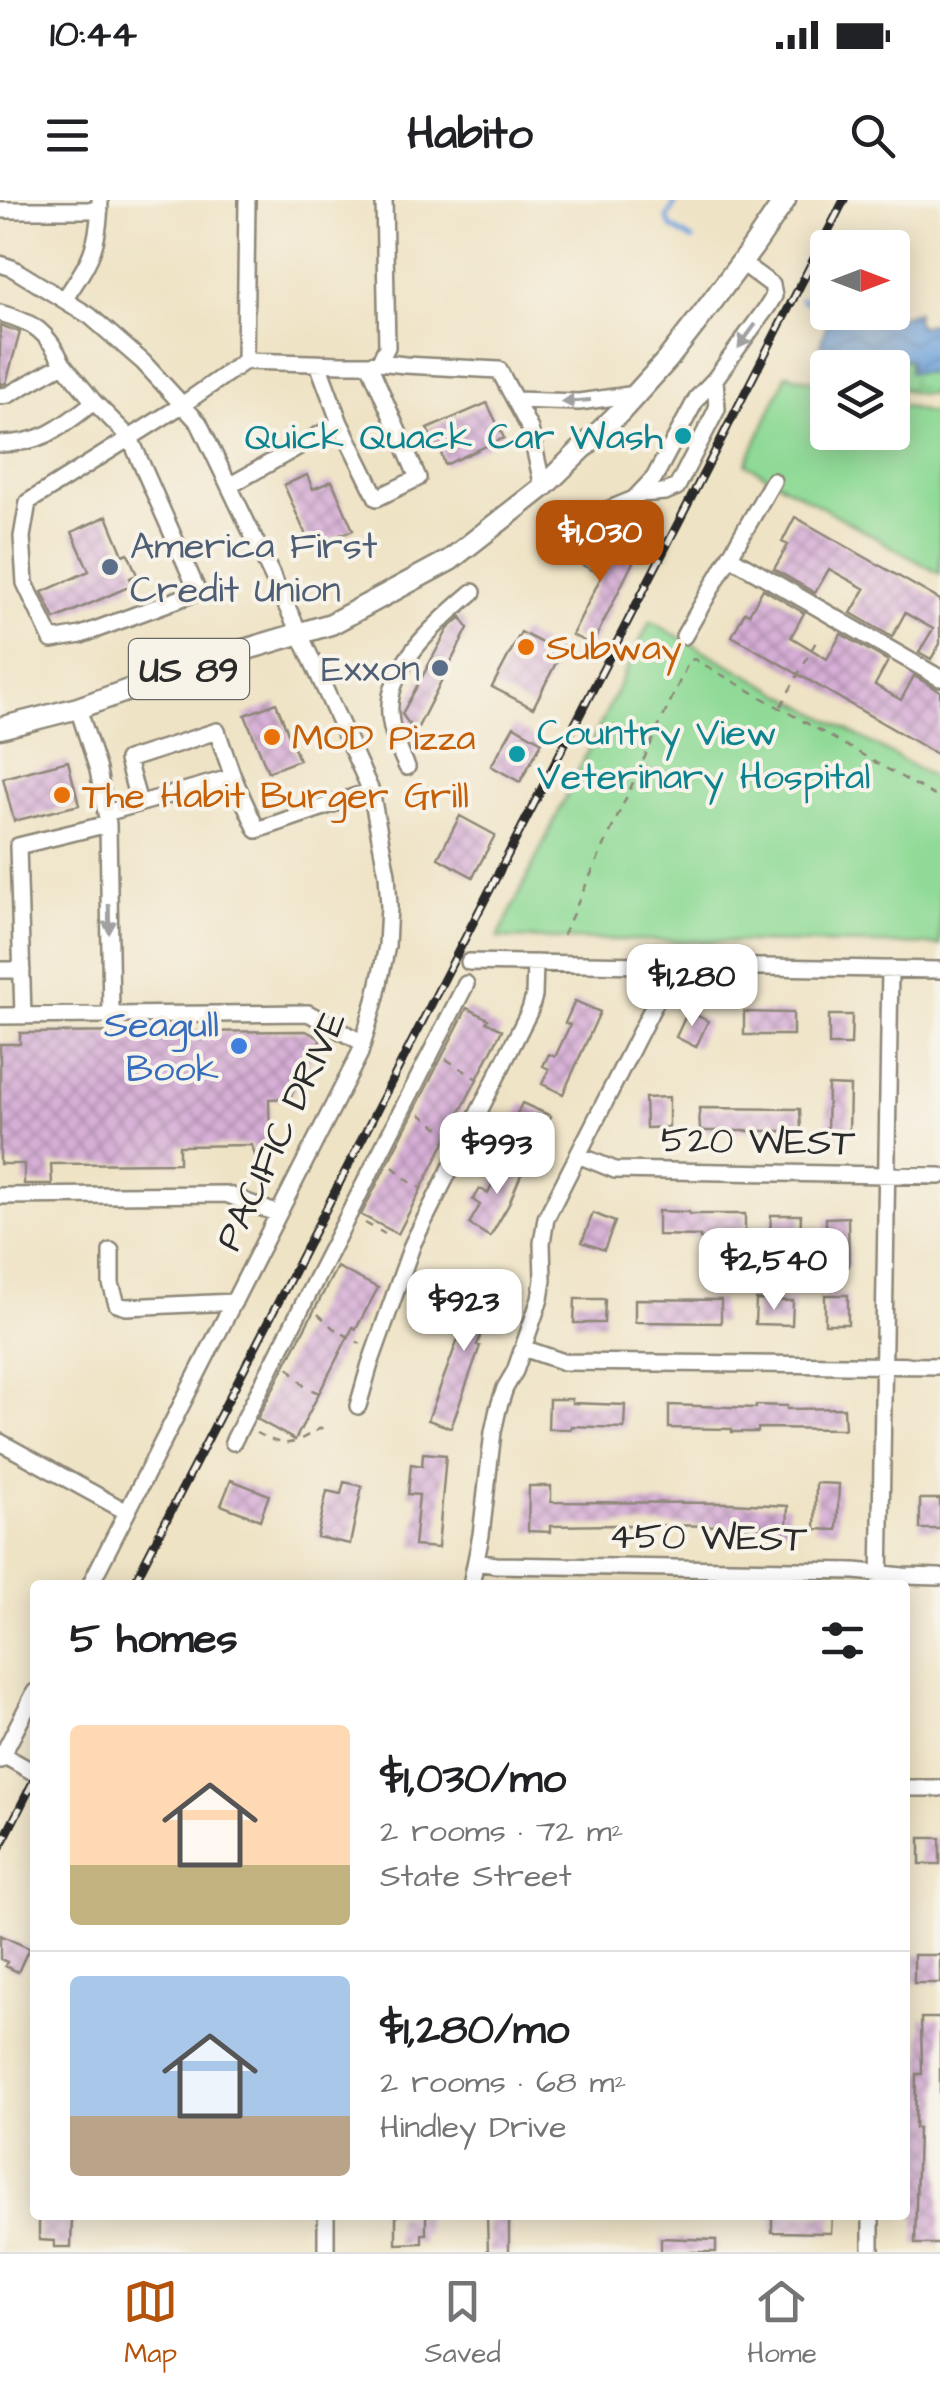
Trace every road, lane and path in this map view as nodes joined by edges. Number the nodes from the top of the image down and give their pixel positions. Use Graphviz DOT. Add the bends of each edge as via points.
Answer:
graph roads {
  1 [pos="247,200"];
  2 [pos="384,200"];
  3 [pos="100,205"];
  4 [pos="776,206"];
  5 [pos="0,210"];
  6 [pos="742,263"];
  7 [pos="0,264"];
  8 [pos="64,300"];
  9 [pos="0,313"];
  10 [pos="246,362"];
  11 [pos="374,363"];
  12 [pos="64,364"];
  13 [pos="318,364"];
  14 [pos="715,380"];
  15 [pos="636,394"];
  16 [pos="0,396"];
  17 [pos="516,400"];
  18 [pos="94,402"];
  19 [pos="182,405"];
  20 [pos="340,424"];
  21 [pos="130,438"];
  22 [pos="0,444"];
  23 [pos="772,481"];
  24 [pos="229,486"];
  25 [pos="543,487"];
  26 [pos="640,494"];
  27 [pos="572,520"];
  28 [pos="730,557"];
  29 [pos="473,592"];
  30 [pos="300,634"];
  31 [pos="684,636"];
  32 [pos="819,636"];
  33 [pos="940,678"];
  34 [pos="780,707"];
  35 [pos="78,708"];
  36 [pos="0,728"];
  37 [pos="642,765"];
  38 [pos="407,767"];
  39 [pos="701,775"];
  40 [pos="233,777"];
  41 [pos="372,791"];
  42 [pos="940,799"];
  43 [pos="139,803"];
  44 [pos="107,818"];
  45 [pos="563,935"];
  46 [pos="469,962"];
  47 [pos="536,963"];
  48 [pos="657,965"];
  49 [pos="890,969"];
  50 [pos="0,970"];
  51 [pos="22,970"];
  52 [pos="940,970"];
  53 [pos="466,984"];
  54 [pos="111,1015"];
  55 [pos="0,1016"];
  56 [pos="23,1016"];
  57 [pos="363,1044"];
  58 [pos="432,1050"];
  59 [pos="480,1080"];
  60 [pos="404,1105"];
  61 [pos="452,1134"];
  62 [pos="578,1155"];
  63 [pos="377,1158"];
  64 [pos="886,1175"];
  65 [pos="940,1176"];
  66 [pos="423,1190"];
  67 [pos="0,1196"];
  68 [pos="278,1214"];
  69 [pos="348,1214"];
  70 [pos="386,1234"];
  71 [pos="112,1252"];
  72 [pos="234,1302"];
  73 [pos="302,1306"];
  74 [pos="362,1344"];
  75 [pos="524,1348"];
  76 [pos="275,1360"];
  77 [pos="884,1366"];
  78 [pos="940,1366"];
  79 [pos="319,1393"];
  80 [pos="358,1406"];
  81 [pos="242,1425"];
  82 [pos="323,1426"];
  83 [pos="0,1442"];
  84 [pos="233,1442"];
  85 [pos="127,1512"];
  86 [pos="476,1562"];
  87 [pos="940,1576"];
  88 [pos="880,1579"];
  89 [pos="93,1580"];
  90 [pos="472,1580"];
  91 [pos="30,1702"];
  92 [pos="1,1758"];
  93 [pos="30,1771"];
  94 [pos="910,1788"];
  95 [pos="940,1788"];
  96 [pos="326,2220"];
  97 [pos="871,2220"];
  98 [pos="326,2252"];
  99 [pos="870,2252"];
  1 -- 10 [label="street"];
  2 -- 11 [label="street" via="387,347"];
  3 -- 5 [label="street"];
  3 -- 8 [label="street" via="96,245"];
  4 -- 6 [label="main road, US 89"];
  6 -- 14 [label="street, one-way" via="772,285 774,296"];
  6 -- 15 [label="main road, US 89"];
  7 -- 8 [label="street, PACIFIC DRIVE"];
  8 -- 19 [label="street, PACIFIC DRIVE" via="144,362"];
  9 -- 12 [label="street" via="40,330"];
  10 -- 13 [label="street"];
  10 -- 19 [label="street"];
  11 -- 13 [label="street"];
  11 -- 17 [label="street" via="499,370"];
  11 -- 20 [label="street" via="418,478 378,498"];
  12 -- 16 [label="street"];
  12 -- 18 [label="street"];
  13 -- 20 [label="street"];
  14 -- 26 [label="street" via="697,398"];
  14 -- 26 [label="street" via="716,409 676,487"];
  15 -- 17 [label="street, one-way" via="578,402"];
  15 -- 25 [label="main road, US 89"];
  17 -- 25 [label="street"];
  18 -- 21 [label="street"];
  18 -- 22 [label="street" via="57,430 24,444"];
  19 -- 21 [label="street"];
  19 -- 24 [label="street, PACIFIC DRIVE" via="199,423"];
  20 -- 24 [label="street"];
  21 -- 21 [label="street" via="28,502 25,583 52,640 82,636 198,592"];
  23 -- 28 [label="street"];
  24 -- 30 [label="street, PACIFIC DRIVE"];
  25 -- 30 [label="main road, US 89" via="450,560"];
  26 -- 27 [label="street"];
  28 -- 31 [label="street"];
  28 -- 33 [label="street"];
  29 -- 38 [label="street" via="423,638 390,693 392,728"];
  30 -- 35 [label="main road, US 89"];
  30 -- 41 [label="street, PACIFIC DRIVE"];
  32 -- 34 [label="path"];
  34 -- 37 [label="path" via="694,659"];
  34 -- 42 [label="path"];
  35 -- 36 [label="main road, US 89"];
  35 -- 44 [label="street"];
  37 -- 39 [label="path" via="679,782"];
  37 -- 45 [label="path"];
  40 -- 41 [label="street" via="256,830"];
  40 -- 43 [label="street"];
  40 -- 43 [label="street" via="217,731 127,760"];
  41 -- 57 [label="street, PACIFIC DRIVE" via="389,906 387,946"];
  43 -- 44 [label="street"];
  44 -- 51 [label="street" via="18,846"];
  44 -- 54 [label="street, one-way"];
  46 -- 47 [label="street"];
  47 -- 48 [label="street"];
  47 -- 80 [label="street" via="530,1010 413,1243"];
  48 -- 49 [label="street"];
  48 -- 62 [label="street" via="656,1001"];
  49 -- 52 [label="street"];
  49 -- 64 [label="street"];
  50 -- 51 [label="street"];
  51 -- 56 [label="street"];
  53 -- 58 [label="street"];
  54 -- 56 [label="street"];
  54 -- 57 [label="street" via="308,1012"];
  55 -- 56 [label="street"];
  57 -- 68 [label="street, PACIFIC DRIVE"];
  58 -- 59 [label="path"];
  58 -- 60 [label="street"];
  60 -- 61 [label="path"];
  60 -- 63 [label="street"];
  62 -- 64 [label="street, 520 WEST" via="614,1170"];
  62 -- 75 [label="street" via="546,1218 540,1299"];
  63 -- 66 [label="path"];
  63 -- 69 [label="street"];
  64 -- 65 [label="street, 520 WEST"];
  64 -- 77 [label="street"];
  67 -- 68 [label="street" via="226,1194"];
  68 -- 72 [label="street, PACIFIC DRIVE"];
  69 -- 70 [label="path"];
  69 -- 73 [label="street"];
  71 -- 72 [label="street" via="117,1304"];
  72 -- 85 [label="street, PACIFIC DRIVE"];
  73 -- 74 [label="path"];
  73 -- 76 [label="street"];
  75 -- 77 [label="street" via="564,1362"];
  75 -- 86 [label="street" via="498,1409"];
  76 -- 79 [label="path"];
  76 -- 81 [label="street"];
  77 -- 78 [label="street"];
  77 -- 88 [label="street"];
  81 -- 82 [label="path" via="284,1445"];
  81 -- 84 [label="street"];
  83 -- 85 [label="street"];
  85 -- 89 [label="street, PACIFIC DRIVE"];
  86 -- 88 [label="street, 450 WEST" via="855,1571"];
  86 -- 90 [label="street"];
  87 -- 88 [label="street, 450 WEST"];
  91 -- 92 [label="street"];
  92 -- 93 [label="street"];
  94 -- 95 [label="street"];
  96 -- 98 [label="street"];
  97 -- 99 [label="street"];
}
